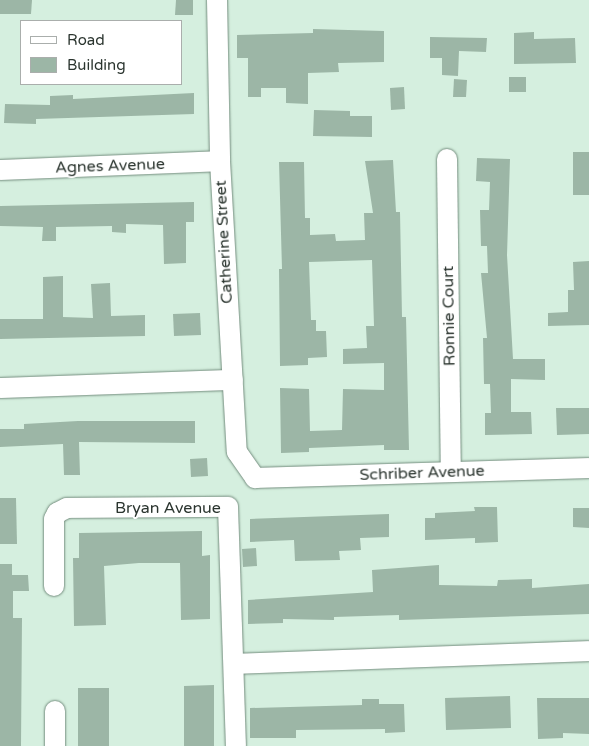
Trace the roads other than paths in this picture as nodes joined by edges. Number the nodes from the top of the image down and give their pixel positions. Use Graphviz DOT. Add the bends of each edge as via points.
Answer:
graph roads {
  1 [pos="216,0"];
  2 [pos="447,159"];
  3 [pos="220,161"];
  4 [pos="0,170"];
  5 [pos="233,380"];
  6 [pos="0,388"];
  7 [pos="589,468"];
  8 [pos="451,472"];
  9 [pos="256,478"];
  10 [pos="54,586"];
  11 [pos="589,651"];
  12 [pos="235,664"];
  13 [pos="55,711"];
  14 [pos="55,746"];
  15 [pos="236,746"];
  1 -- 3 [label="street, Catherine Street"];
  2 -- 8 [label="street, Ronnie Court"];
  3 -- 4 [label="street, Agnes Avenue"];
  3 -- 5 [label="street, Catherine Street"];
  5 -- 6 [label="street"];
  5 -- 9 [label="street, Catherine Street" via="237,452"];
  7 -- 8 [label="street, Schriber Avenue"];
  8 -- 9 [label="street, Schriber Avenue"];
  10 -- 12 [label="street, Bryan Avenue" via="54,519 57,512 66,508 228,507"];
  11 -- 12 [label="street"];
  12 -- 15 [label="street, Bryan Avenue"];
  13 -- 14 [label="street"];
}
